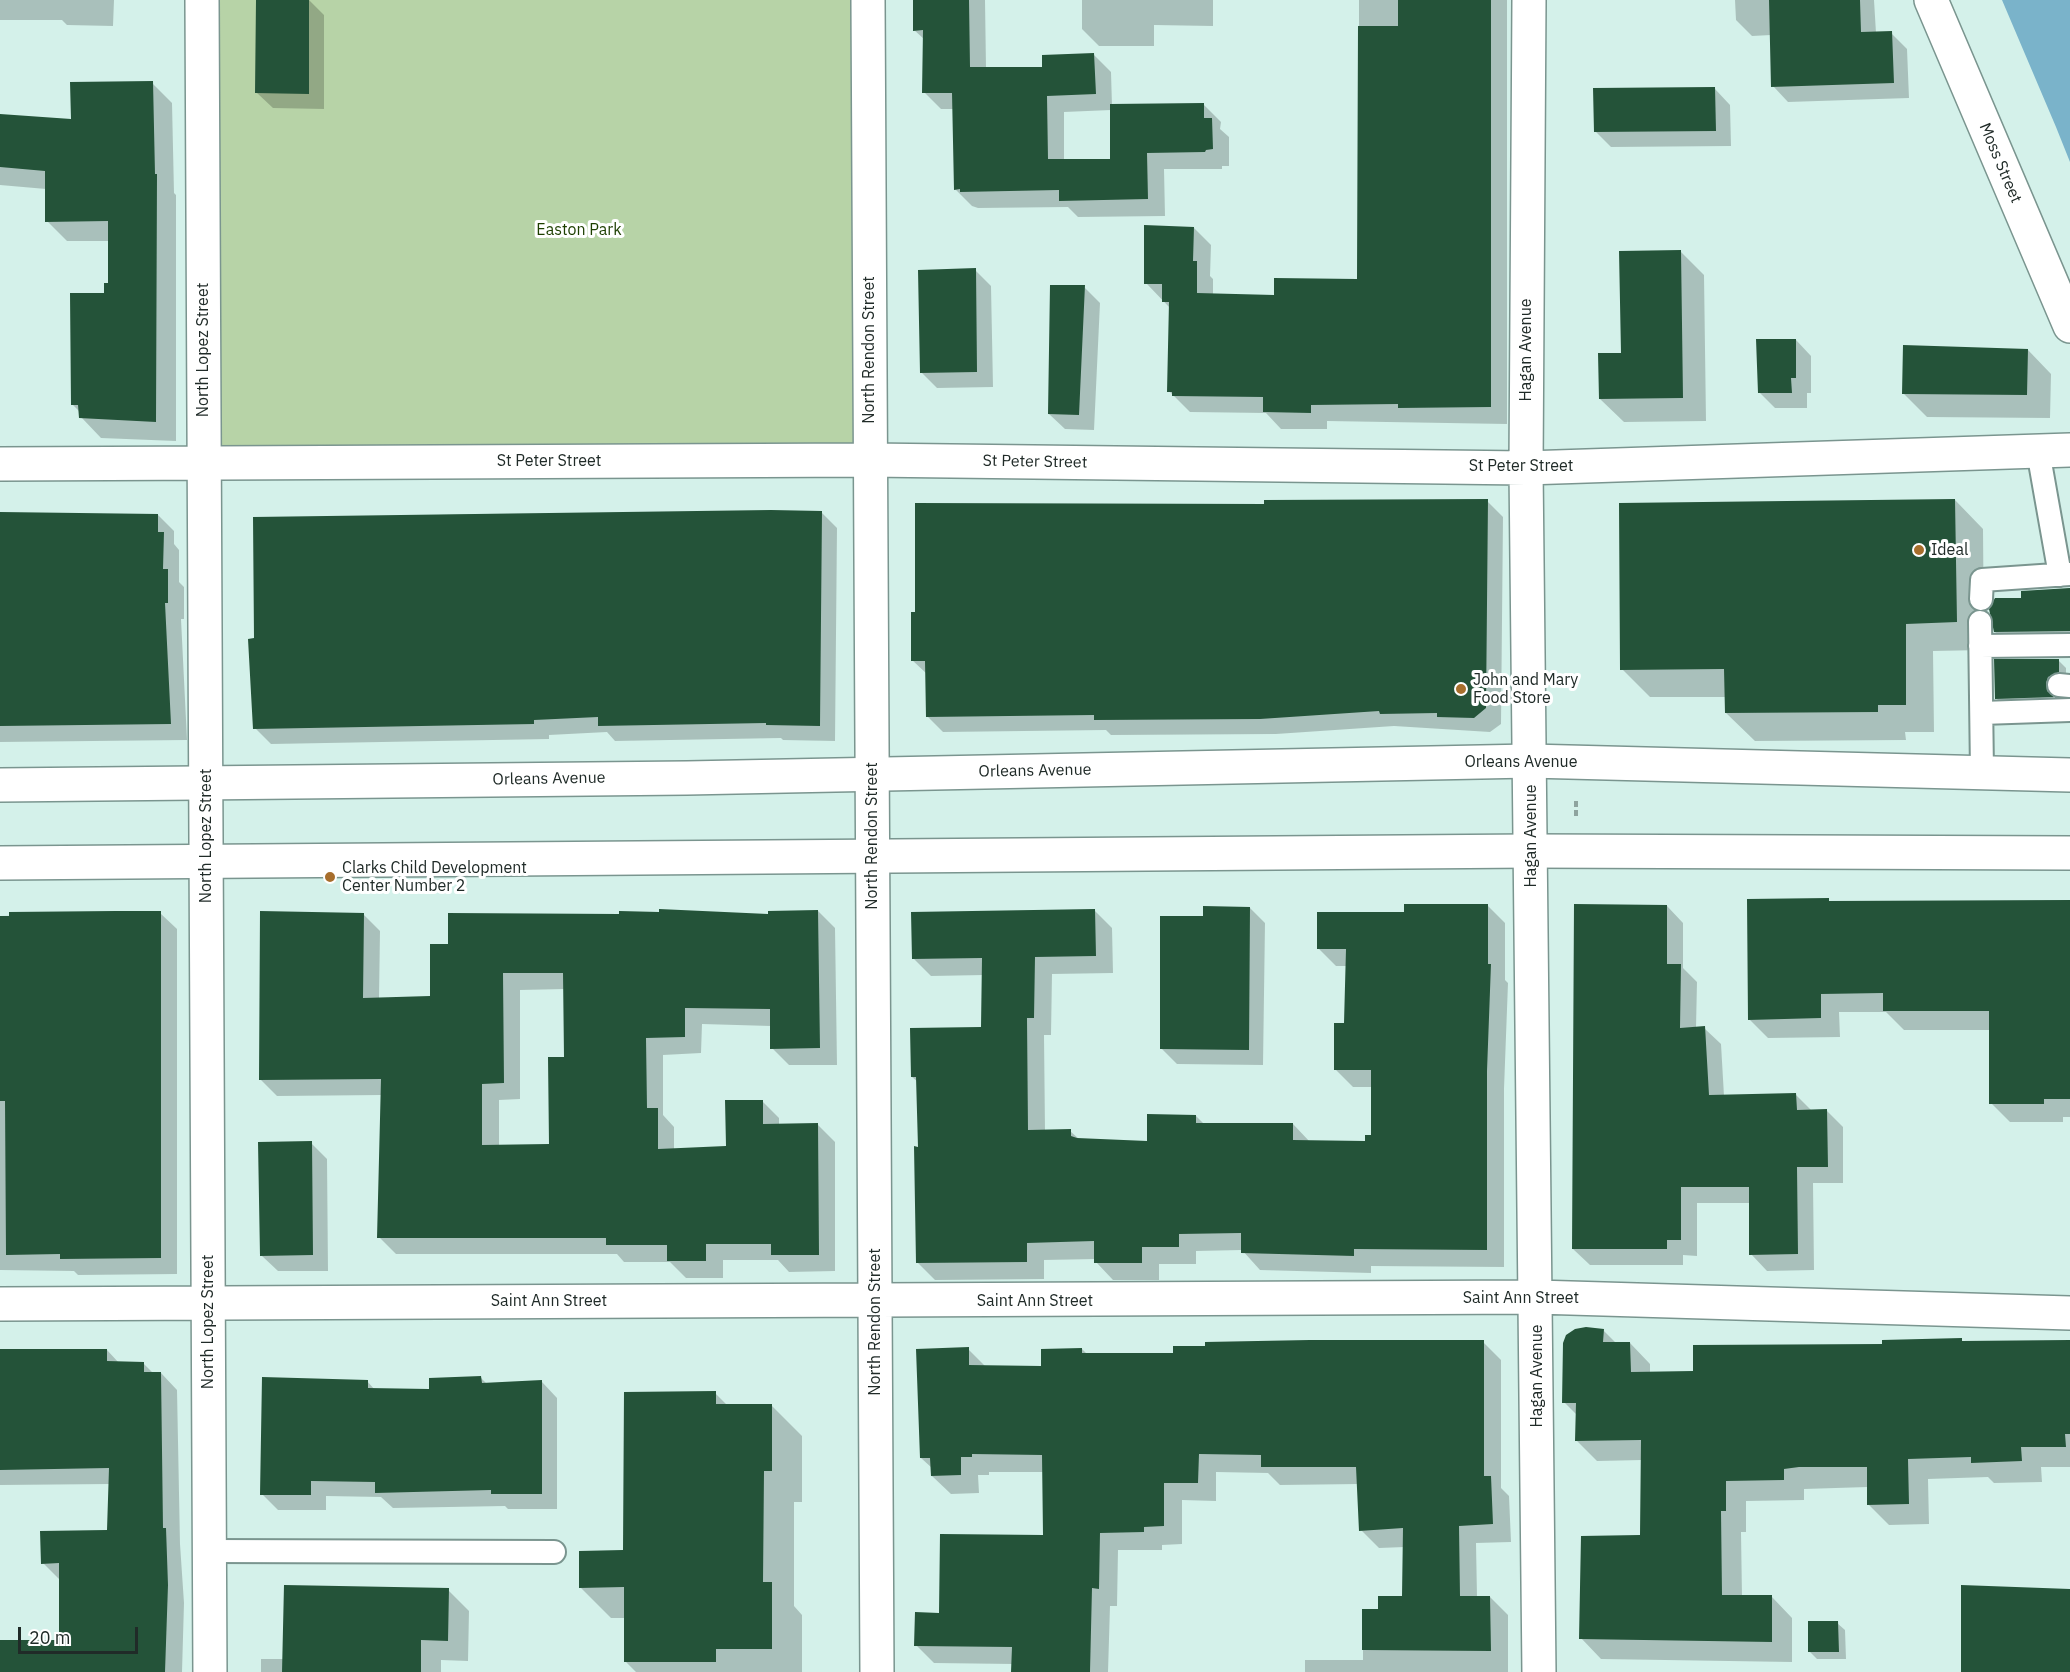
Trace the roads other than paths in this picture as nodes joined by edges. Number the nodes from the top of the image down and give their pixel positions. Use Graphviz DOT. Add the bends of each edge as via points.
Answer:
graph roads {
  1 [pos="202,0"];
  2 [pos="868,0"];
  3 [pos="1529,0"];
  4 [pos="1931,0"];
  5 [pos="2070,327"];
  6 [pos="2054,450"];
  7 [pos="869,460"];
  8 [pos="203,462"];
  9 [pos="0,464"];
  10 [pos="1526,468"];
  11 [pos="2065,574"];
  12 [pos="1981,599"];
  13 [pos="1980,622"];
  14 [pos="2070,645"];
  15 [pos="1980,646"];
  16 [pos="2070,710"];
  17 [pos="1982,713"];
  18 [pos="1530,760"];
  19 [pos="1982,772"];
  20 [pos="871,774"];
  21 [pos="2070,775"];
  22 [pos="206,783"];
  23 [pos="0,785"];
  24 [pos="1531,851"];
  25 [pos="2070,853"];
  26 [pos="872,856"];
  27 [pos="206,861"];
  28 [pos="0,863"];
  29 [pos="1537,1297"];
  30 [pos="875,1300"];
  31 [pos="208,1303"];
  32 [pos="0,1304"];
  33 [pos="2070,1313"];
  34 [pos="210,1551"];
  35 [pos="554,1552"];
  36 [pos="210,1672"];
  37 [pos="877,1672"];
  38 [pos="1539,1672"];
  1 -- 8 [label="street, North Lopez Street"];
  2 -- 7 [label="street, North Rendon Street"];
  3 -- 10 [label="street, Hagan Avenue"];
  4 -- 5 [label="street, Moss Street"];
  6 -- 10 [label="street, St Peter Street"];
  6 -- 11 [label="lane"];
  7 -- 8 [label="street, St Peter Street"];
  7 -- 10 [label="street, St Peter Street"];
  7 -- 20 [label="street, North Rendon Street"];
  8 -- 9 [label="street, St Peter Street"];
  8 -- 22 [label="street, North Lopez Street"];
  10 -- 18 [label="street, Hagan Avenue"];
  11 -- 12 [label="lane" via="1982,579"];
  13 -- 15 [label="lane"];
  14 -- 15 [label="lane"];
  15 -- 17 [label="lane" via="1986,684"];
  16 -- 17 [label="lane"];
  17 -- 19 [label="lane"];
  18 -- 19 [label="street, Orleans Avenue"];
  18 -- 20 [label="street, Orleans Avenue"];
  18 -- 24 [label="street, Hagan Avenue"];
  19 -- 21 [label="street, Orleans Avenue"];
  20 -- 22 [label="street, Orleans Avenue"];
  20 -- 26 [label="street, North Rendon Street"];
  22 -- 23 [label="street, Orleans Avenue"];
  22 -- 27 [label="street, North Lopez Street"];
  24 -- 25 [label="street"];
  24 -- 26 [label="street"];
  24 -- 29 [label="street, Hagan Avenue"];
  26 -- 27 [label="street"];
  26 -- 30 [label="street, North Rendon Street"];
  27 -- 28 [label="street"];
  27 -- 31 [label="street, North Lopez Street"];
  29 -- 30 [label="street, Saint Ann Street"];
  29 -- 33 [label="street, Saint Ann Street"];
  29 -- 38 [label="street, Hagan Avenue"];
  30 -- 31 [label="street, Saint Ann Street"];
  30 -- 37 [label="street, North Rendon Street"];
  31 -- 32 [label="street, Saint Ann Street"];
  31 -- 34 [label="street, North Lopez Street"];
  34 -- 35 [label="lane"];
  34 -- 36 [label="street, North Lopez Street"];
}
